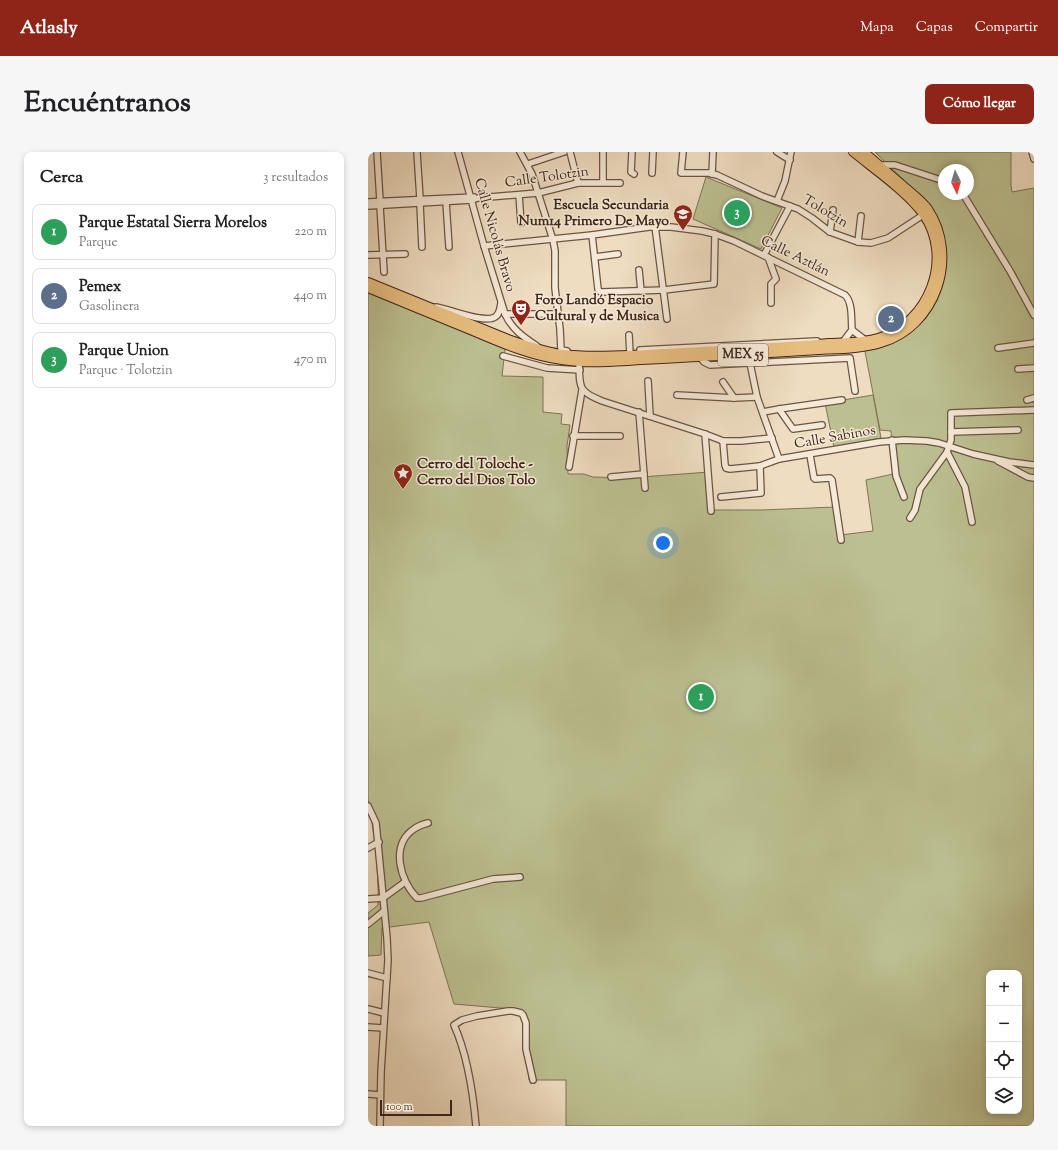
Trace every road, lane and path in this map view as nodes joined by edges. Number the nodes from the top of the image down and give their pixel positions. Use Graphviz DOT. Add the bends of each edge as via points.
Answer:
graph roads {
  1 [pos="377,152"];
  2 [pos="417,152"];
  3 [pos="458,152"];
  4 [pos="520,152"];
  5 [pos="564,152"];
  6 [pos="570,152"];
  7 [pos="603,152"];
  8 [pos="632,152"];
  9 [pos="653,152"];
  10 [pos="683,152"];
  11 [pos="713,152"];
  12 [pos="777,152"];
  13 [pos="792,152"];
  14 [pos="853,152"];
  15 [pos="864,152"];
  16 [pos="1032,152"];
  17 [pos="1034,159"];
  18 [pos="790,160"];
  19 [pos="528,164"];
  20 [pos="876,166"];
  21 [pos="652,173"];
  22 [pos="634,174"];
  23 [pos="712,174"];
  24 [pos="938,179"];
  25 [pos="603,182"];
  26 [pos="620,183"];
  27 [pos="578,184"];
  28 [pos="538,193"];
  29 [pos="519,195"];
  30 [pos="473,198"];
  31 [pos="967,200"];
  32 [pos="420,201"];
  33 [pos="777,201"];
  34 [pos="368,202"];
  35 [pos="446,202"];
  36 [pos="380,204"];
  37 [pos="368,206"];
  38 [pos="790,206"];
  39 [pos="833,210"];
  40 [pos="923,215"];
  41 [pos="861,216"];
  42 [pos="521,223"];
  43 [pos="655,226"];
  44 [pos="830,232"];
  45 [pos="715,234"];
  46 [pos="592,235"];
  47 [pos="553,240"];
  48 [pos="858,242"];
  49 [pos="484,246"];
  50 [pos="422,247"];
  51 [pos="449,247"];
  52 [pos="383,254"];
  53 [pos="405,254"];
  54 [pos="618,254"];
  55 [pos="368,255"];
  56 [pos="766,256"];
  57 [pos="595,257"];
  58 [pos="639,270"];
  59 [pos="384,272"];
  60 [pos="368,282"];
  61 [pos="368,288"];
  62 [pos="664,290"];
  63 [pos="641,291"];
  64 [pos="501,302"];
  65 [pos="771,303"];
  66 [pos="426,305"];
  67 [pos="505,314"];
  68 [pos="558,314"];
  69 [pos="1034,315"];
  70 [pos="667,319"];
  71 [pos="852,330"];
  72 [pos="629,335"];
  73 [pos="865,340"];
  74 [pos="842,342"];
  75 [pos="1034,343"];
  76 [pos="998,348"];
  77 [pos="542,350"];
  78 [pos="782,352"];
  79 [pos="630,353"];
  80 [pos="503,356"];
  81 [pos="700,357"];
  82 [pos="790,361"];
  83 [pos="750,364"];
  84 [pos="580,366"];
  85 [pos="1034,368"];
  86 [pos="1018,369"];
  87 [pos="648,382"];
  88 [pos="723,382"];
  89 [pos="582,390"];
  90 [pos="855,390"];
  91 [pos="677,395"];
  92 [pos="757,397"];
  93 [pos="734,398"];
  94 [pos="1034,398"];
  95 [pos="842,400"];
  96 [pos="1027,400"];
  97 [pos="779,409"];
  98 [pos="1034,410"];
  99 [pos="639,412"];
  100 [pos="763,412"];
  101 [pos="650,416"];
  102 [pos="822,425"];
  103 [pos="1018,430"];
  104 [pos="951,432"];
  105 [pos="705,434"];
  106 [pos="573,436"];
  107 [pos="620,436"];
  108 [pos="772,438"];
  109 [pos="892,440"];
  110 [pos="723,441"];
  111 [pos="948,449"];
  112 [pos="810,455"];
  113 [pos="992,458"];
  114 [pos="779,459"];
  115 [pos="1034,465"];
  116 [pos="760,466"];
  117 [pos="569,467"];
  118 [pos="644,474"];
  119 [pos="612,477"];
  120 [pos="1034,478"];
  121 [pos="645,488"];
  122 [pos="721,497"];
  123 [pos="904,497"];
  124 [pos="711,511"];
  125 [pos="910,518"];
  126 [pos="972,522"];
  127 [pos="841,540"];
  128 [pos="368,806"];
  129 [pos="428,823"];
  130 [pos="379,842"];
  131 [pos="368,848"];
  132 [pos="520,877"];
  133 [pos="405,882"];
  134 [pos="383,898"];
  135 [pos="368,899"];
  136 [pos="384,911"];
  137 [pos="368,924"];
  138 [pos="368,973"];
  139 [pos="387,978"];
  140 [pos="368,1010"];
  141 [pos="384,1013"];
  142 [pos="368,1027"];
  143 [pos="383,1028"];
  144 [pos="534,1080"];
  145 [pos="368,1094"];
  146 [pos="380,1095"];
  147 [pos="380,1126"];
  148 [pos="476,1126"];
  1 -- 36 [label="street"];
  2 -- 32 [label="street"];
  3 -- 30 [label="street, Calle Nicolás Bravo"];
  4 -- 19 [label="street"];
  5 -- 19 [label="street"];
  6 -- 27 [label="street"];
  7 -- 25 [label="street"];
  8 -- 22 [label="street"];
  9 -- 21 [label="street"];
  10 -- 23 [label="street" via="681,173"];
  11 -- 23 [label="street"];
  12 -- 18 [label="street"];
  13 -- 18 [label="street"];
  14 -- 20 [label="highway, MEX 55"];
  15 -- 20 [label="highway, MEX 55"];
  16 -- 17 [label="street"];
  18 -- 33 [label="street"];
  19 -- 28 [label="street"];
  20 -- 24 [label="street" via="895,165"];
  20 -- 40 [label="highway, MEX 55"];
  20 -- 78 [label="highway, MEX 55" via="925,204 937,226 942,243 942,264 932,301 913,326 903,334 882,343 863,347"];
  23 -- 33 [label="street, Tolotzin"];
  25 -- 26 [label="street, Calle Tolotzin"];
  25 -- 27 [label="street, Calle Tolotzin"];
  27 -- 28 [label="street, Calle Tolotzin"];
  28 -- 29 [label="street, Calle Tolotzin"];
  28 -- 47 [label="street"];
  29 -- 30 [label="street, Calle Tolotzin"];
  29 -- 42 [label="street"];
  30 -- 32 [label="street, Calle Tolotzin"];
  30 -- 35 [label="street, Calle Tolotzin"];
  30 -- 49 [label="street, Calle Nicolás Bravo"];
  31 -- 69 [label="street"];
  32 -- 35 [label="street, Calle Tolotzin"];
  32 -- 36 [label="street, Calle Tolotzin"];
  32 -- 50 [label="street"];
  33 -- 38 [label="street, Tolotzin"];
  34 -- 36 [label="street, Calle Tolotzin"];
  35 -- 51 [label="street"];
  36 -- 37 [label="street, Calle Tolotzin"];
  36 -- 52 [label="street"];
  38 -- 44 [label="street, Tolotzin"];
  38 -- 56 [label="street"];
  39 -- 44 [label="street"];
  40 -- 48 [label="street, Tolotzin" via="888,238 871,243"];
  40 -- 73 [label="highway, MEX 55" via="932,233 936,257 930,293 920,309 902,326 881,337"];
  41 -- 48 [label="street"];
  43 -- 45 [label="street, Calle Aztlán"];
  43 -- 46 [label="street, Calle Aztlán"];
  43 -- 62 [label="street"];
  44 -- 48 [label="street, Tolotzin"];
  45 -- 56 [label="street, Calle Aztlán"];
  45 -- 62 [label="street" via="715,282"];
  46 -- 47 [label="street, Calle Aztlán"];
  46 -- 57 [label="street"];
  47 -- 49 [label="street, Calle Aztlán"];
  47 -- 68 [label="street"];
  49 -- 64 [label="street, Calle Nicolás Bravo"];
  52 -- 53 [label="street"];
  52 -- 55 [label="street"];
  52 -- 59 [label="street"];
  54 -- 57 [label="street"];
  56 -- 65 [label="street" via="776,279 771,284"];
  56 -- 71 [label="street, Calle Aztlán" via="845,295 850,304"];
  57 -- 63 [label="street" via="599,292"];
  58 -- 63 [label="street"];
  60 -- 66 [label="highway, MEX 55"];
  61 -- 84 [label="highway, MEX 55" via="510,346"];
  62 -- 63 [label="street"];
  62 -- 70 [label="street"];
  64 -- 66 [label="street, Calle Nicolás Bravo" via="497,315 487,320"];
  64 -- 67 [label="street, Calle Nicolás Bravo"];
  66 -- 77 [label="highway, MEX 55" via="508,339"];
  67 -- 68 [label="street"];
  67 -- 77 [label="street, Calle Nicolás Bravo" via="518,333"];
  68 -- 79 [label="street" via="561,350"];
  71 -- 73 [label="street"];
  71 -- 74 [label="street"];
  72 -- 79 [label="street"];
  73 -- 74 [label="highway, MEX 55"];
  74 -- 79 [label="highway, MEX 55"];
  75 -- 76 [label="street"];
  77 -- 79 [label="highway, MEX 55" via="584,356"];
  78 -- 81 [label="highway, MEX 55"];
  78 -- 82 [label="street"];
  80 -- 84 [label="street" via="548,368"];
  81 -- 83 [label="street" via="710,366"];
  81 -- 84 [label="highway, MEX 55"];
  82 -- 83 [label="street"];
  82 -- 90 [label="street" via="850,358"];
  83 -- 92 [label="street, Calle Sabinos"];
  84 -- 89 [label="street"];
  85 -- 86 [label="street"];
  87 -- 101 [label="street"];
  88 -- 93 [label="street"];
  89 -- 99 [label="street" via="602,401"];
  89 -- 106 [label="street"];
  91 -- 93 [label="street"];
  92 -- 93 [label="street"];
  92 -- 100 [label="street, Calle Sabinos"];
  94 -- 96 [label="street"];
  95 -- 97 [label="street"];
  97 -- 100 [label="street"];
  97 -- 102 [label="street" via="793,429"];
  98 -- 104 [label="street" via="952,412"];
  99 -- 101 [label="street"];
  99 -- 118 [label="street"];
  100 -- 108 [label="street, Calle Sabinos"];
  101 -- 105 [label="street"];
  103 -- 104 [label="street"];
  104 -- 111 [label="street"];
  105 -- 110 [label="street"];
  105 -- 124 [label="street"];
  106 -- 107 [label="street"];
  106 -- 117 [label="street"];
  108 -- 110 [label="street"];
  108 -- 114 [label="street, Calle Sabinos"];
  109 -- 111 [label="street, Calle Sabinos" via="927,440"];
  109 -- 112 [label="street, Calle Sabinos"];
  109 -- 123 [label="street" via="896,476"];
  110 -- 116 [label="street" via="725,465 728,469"];
  111 -- 113 [label="street, Calle Sabinos"];
  111 -- 125 [label="street" via="920,489 915,510"];
  111 -- 126 [label="street" via="965,487"];
  112 -- 114 [label="street, Calle Sabinos"];
  112 -- 127 [label="street" via="814,478 832,480"];
  113 -- 115 [label="street"];
  113 -- 120 [label="street"];
  114 -- 116 [label="street"];
  116 -- 122 [label="street" via="761,493"];
  118 -- 119 [label="street"];
  118 -- 121 [label="street"];
  128 -- 130 [label="street" via="375,819"];
  129 -- 133 [label="street" via="410,832 402,844 401,871"];
  130 -- 131 [label="street"];
  130 -- 134 [label="street"];
  132 -- 133 [label="street" via="493,879 419,898"];
  133 -- 134 [label="street"];
  134 -- 135 [label="street"];
  134 -- 136 [label="street"];
  136 -- 137 [label="street"];
  136 -- 139 [label="street"];
  138 -- 139 [label="street"];
  139 -- 141 [label="street"];
  140 -- 141 [label="street"];
  141 -- 143 [label="street"];
  142 -- 143 [label="street"];
  143 -- 146 [label="street"];
  144 -- 148 [label="street" via="526,1049 524,1015 508,1011 477,1016 454,1025 463,1047"];
  145 -- 146 [label="street"];
  146 -- 147 [label="street"];
}
